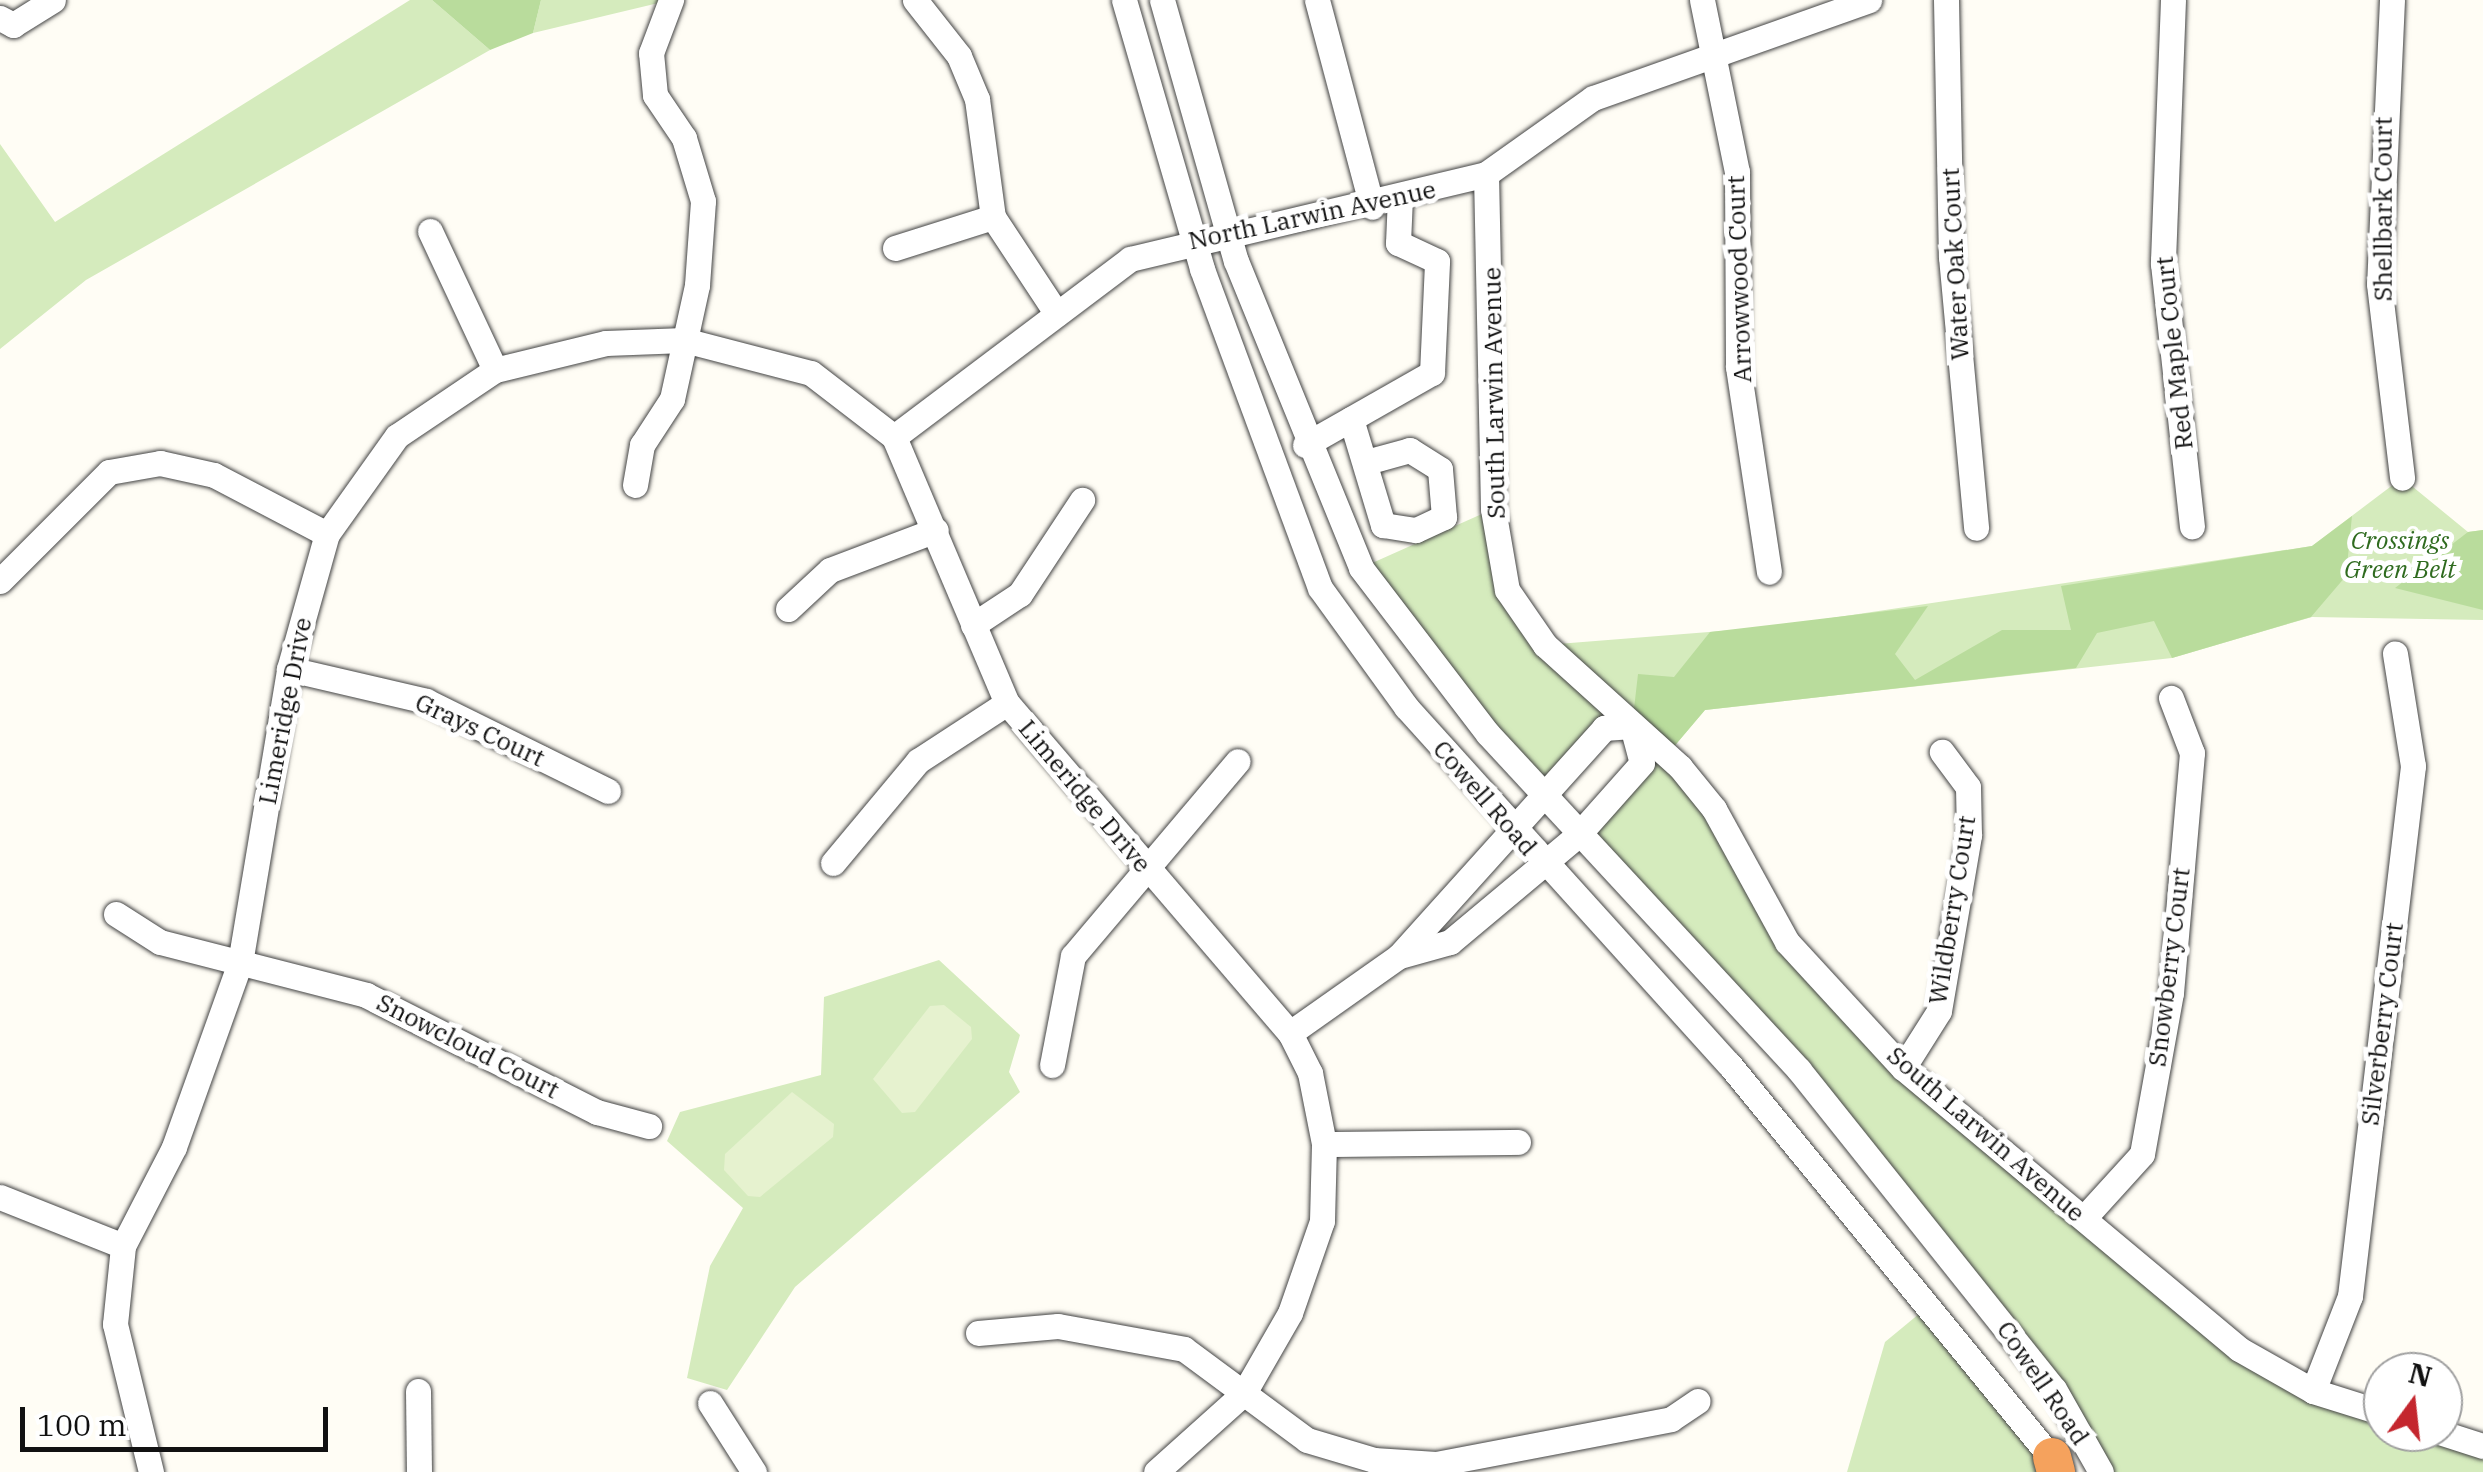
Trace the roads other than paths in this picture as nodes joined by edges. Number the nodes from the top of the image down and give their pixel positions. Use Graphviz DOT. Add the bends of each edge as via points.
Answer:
graph roads {
  1 [pos="52,0"];
  2 [pos="671,0"];
  3 [pos="915,0"];
  4 [pos="1124,0"];
  5 [pos="1162,0"];
  6 [pos="1317,0"];
  7 [pos="1702,0"];
  8 [pos="1869,0"];
  9 [pos="1946,0"];
  10 [pos="2172,0"];
  11 [pos="2392,0"];
  12 [pos="7,22"];
  13 [pos="1715,47"];
  14 [pos="1486,174"];
  15 [pos="1400,198"];
  16 [pos="1372,206"];
  17 [pos="994,217"];
  18 [pos="430,231"];
  19 [pos="1227,233"];
  20 [pos="1194,241"];
  21 [pos="895,248"];
  22 [pos="1057,314"];
  23 [pos="684,340"];
  24 [pos="494,370"];
  25 [pos="1351,419"];
  26 [pos="894,438"];
  27 [pos="1305,445"];
  28 [pos="1370,461"];
  29 [pos="2402,478"];
  30 [pos="635,485"];
  31 [pos="1082,500"];
  32 [pos="2192,526"];
  33 [pos="1976,528"];
  34 [pos="936,530"];
  35 [pos="327,534"];
  36 [pos="1769,572"];
  37 [pos="0,581"];
  38 [pos="788,609"];
  39 [pos="973,625"];
  40 [pos="2394,652"];
  41 [pos="288,670"];
  42 [pos="2171,698"];
  43 [pos="1007,703"];
  44 [pos="1632,726"];
  45 [pos="1942,752"];
  46 [pos="1238,761"];
  47 [pos="608,792"];
  48 [pos="1539,793"];
  49 [pos="1508,828"];
  50 [pos="1578,835"];
  51 [pos="833,863"];
  52 [pos="1542,864"];
  53 [pos="1142,867"];
  54 [pos="116,914"];
  55 [pos="1400,956"];
  56 [pos="240,963"];
  57 [pos="1290,1033"];
  58 [pos="1052,1064"];
  59 [pos="1903,1068"];
  60 [pos="649,1126"];
  61 [pos="1518,1142"];
  62 [pos="1324,1144"];
  63 [pos="0,1197"];
  64 [pos="2084,1218"];
  65 [pos="124,1246"];
  66 [pos="978,1333"];
  67 [pos="2313,1390"];
  68 [pos="418,1391"];
  69 [pos="1244,1393"];
  70 [pos="1698,1401"];
  71 [pos="710,1403"];
  72 [pos="2363,1407"];
  73 [pos="2057,1467"];
  74 [pos="151,1472"];
  75 [pos="419,1472"];
  76 [pos="754,1472"];
  77 [pos="1156,1472"];
  78 [pos="2102,1472"];
  1 -- 12 [label="street"];
  2 -- 23 [label="street" via="651,53 655,95 684,138 704,200"];
  3 -- 17 [label="street" via="959,56 977,99"];
  4 -- 20 [label="street, Cowell Road"];
  5 -- 19 [label="street, Cowell Road"];
  6 -- 16 [label="street"];
  7 -- 13 [label="street, Arrowwood Court"];
  8 -- 13 [label="street, North Larwin Avenue"];
  9 -- 33 [label="street, Water Oak Court" via="1952,258"];
  10 -- 32 [label="street, Red Maple Court" via="2163,264"];
  11 -- 29 [label="street, Shellbark Court" via="2379,284"];
  13 -- 14 [label="street, North Larwin Avenue" via="1593,98"];
  13 -- 36 [label="street, Arrowwood Court" via="1737,172 1738,367"];
  14 -- 15 [label="street, North Larwin Avenue"];
  14 -- 44 [label="street, South Larwin Avenue" via="1493,509 1507,590 1545,645"];
  15 -- 16 [label="street, North Larwin Avenue"];
  15 -- 25 [label="street" via="1398,243 1437,261 1432,373"];
  16 -- 19 [label="street, North Larwin Avenue"];
  17 -- 21 [label="street"];
  17 -- 22 [label="street"];
  18 -- 24 [label="street"];
  19 -- 20 [label="street, North Larwin Avenue"];
  19 -- 27 [label="street, Cowell Road"];
  20 -- 22 [label="street, North Larwin Avenue" via="1130,259"];
  20 -- 49 [label="street, Cowell Road" via="1320,588"];
  22 -- 26 [label="street, North Larwin Avenue"];
  23 -- 24 [label="street, Limeridge Drive" via="606,343"];
  23 -- 26 [label="street, Limeridge Drive" via="811,373"];
  23 -- 30 [label="street"];
  24 -- 35 [label="street, Limeridge Drive" via="397,436"];
  25 -- 27 [label="street"];
  25 -- 28 [label="street"];
  26 -- 34 [label="street, Limeridge Drive"];
  27 -- 48 [label="street, Cowell Road" via="1361,568"];
  31 -- 39 [label="street" via="1020,594"];
  34 -- 38 [label="street" via="830,570"];
  34 -- 39 [label="street, Limeridge Drive"];
  35 -- 37 [label="street" via="214,475 160,462 109,472"];
  35 -- 41 [label="street, Limeridge Drive"];
  39 -- 43 [label="street, Limeridge Drive"];
  40 -- 67 [label="street, Silverberry Court" via="2414,766 2350,1296"];
  41 -- 47 [label="street, Grays Court" via="426,701"];
  41 -- 56 [label="street, Limeridge Drive"];
  42 -- 64 [label="street, Snowberry Court" via="2192,753 2171,993 2142,1154"];
  43 -- 51 [label="street" via="918,761"];
  43 -- 53 [label="street, Limeridge Drive"];
  44 -- 48 [label="street" via="1604,728"];
  44 -- 50 [label="street" via="1642,763"];
  44 -- 59 [label="street, South Larwin Avenue" via="1714,809 1787,942"];
  45 -- 59 [label="street, Wildberry Court" via="1968,787 1969,835 1939,1011"];
  46 -- 53 [label="street"];
  48 -- 49 [label="street"];
  48 -- 50 [label="street, Cowell Road"];
  49 -- 52 [label="street, Cowell Road"];
  49 -- 55 [label="street"];
  50 -- 52 [label="street"];
  50 -- 78 [label="street, Cowell Road" via="1799,1070 2054,1389"];
  52 -- 55 [label="street" via="1450,942"];
  52 -- 73 [label="street, Cowell Road" via="1730,1064"];
  53 -- 57 [label="street, Limeridge Drive"];
  53 -- 58 [label="street" via="1073,956"];
  54 -- 56 [label="street, Snowcloud Court" via="160,942"];
  55 -- 57 [label="street"];
  56 -- 60 [label="street, Snowcloud Court" via="366,995 598,1112"];
  56 -- 65 [label="street, Limeridge Drive" via="174,1147"];
  57 -- 62 [label="street, Limeridge Drive" via="1310,1073"];
  59 -- 64 [label="street, South Larwin Avenue"];
  61 -- 62 [label="street"];
  62 -- 69 [label="street, Limeridge Drive" via="1322,1221 1290,1313"];
  63 -- 65 [label="street"];
  64 -- 67 [label="street, South Larwin Avenue" via="2238,1349"];
  65 -- 74 [label="street, Limeridge Drive" via="115,1324"];
  66 -- 69 [label="street" via="1058,1326 1184,1349"];
  67 -- 72 [label="street, South Larwin Avenue"];
  68 -- 75 [label="street"];
  69 -- 70 [label="street" via="1307,1440 1374,1460 1436,1464 1671,1419"];
  69 -- 77 [label="street, Limeridge Drive"];
  71 -- 76 [label="street"];
}
